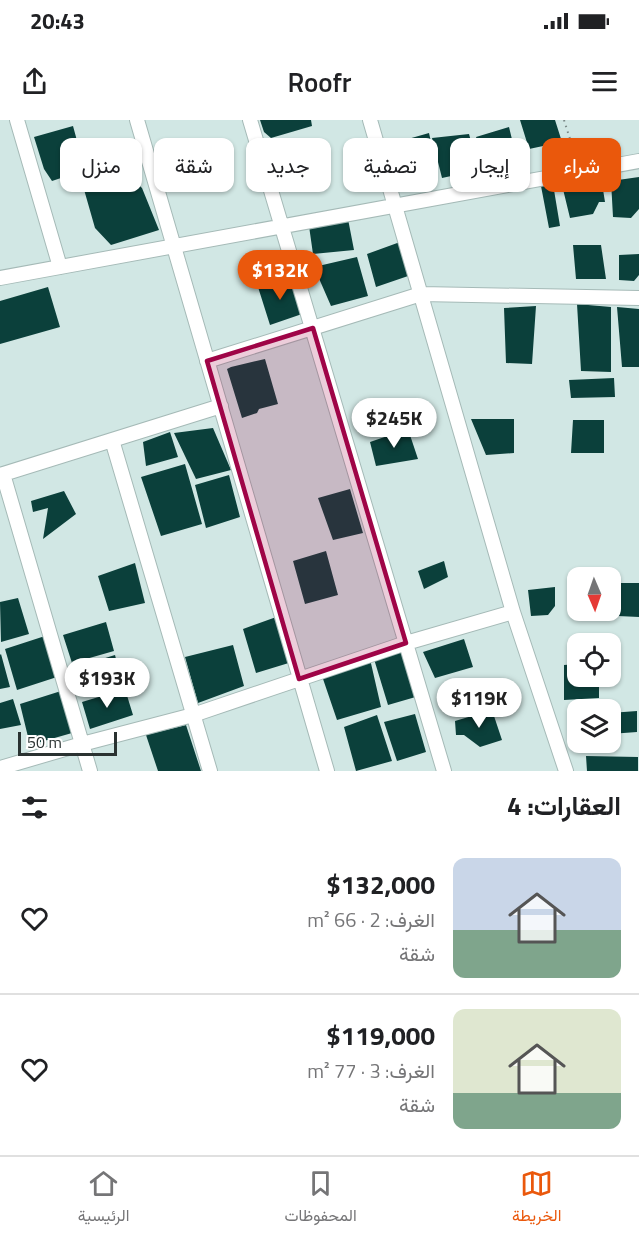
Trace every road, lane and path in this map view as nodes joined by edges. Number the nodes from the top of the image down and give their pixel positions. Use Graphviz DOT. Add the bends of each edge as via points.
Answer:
graph roads {
  1 [pos="17,120"];
  2 [pos="136,120"];
  3 [pos="250,120"];
  4 [pos="370,120"];
  5 [pos="564,120"];
  6 [pos="570,138"];
  7 [pos="639,161"];
  8 [pos="621,164"];
  9 [pos="542,179"];
  10 [pos="394,207"];
  11 [pos="282,227"];
  12 [pos="174,247"];
  13 [pos="60,267"];
  14 [pos="0,278"];
  15 [pos="421,294"];
  16 [pos="639,298"];
  17 [pos="313,328"];
  18 [pos="207,361"];
  19 [pos="221,406"];
  20 [pos="112,440"];
  21 [pos="1,474"];
  22 [pos="513,612"];
  23 [pos="406,643"];
  24 [pos="299,679"];
  25 [pos="193,715"];
  26 [pos="82,744"];
  27 [pos="0,768"];
  28 [pos="90,771"];
  29 [pos="210,771"];
  30 [pos="327,771"];
  31 [pos="444,771"];
  32 [pos="566,771"];
  1 -- 13 [label="street"];
  2 -- 12 [label="street"];
  3 -- 11 [label="street"];
  4 -- 10 [label="street"];
  5 -- 6 [label="path"];
  7 -- 8 [label="street"];
  9 -- 10 [label="street"];
  10 -- 11 [label="street"];
  10 -- 15 [label="street"];
  11 -- 12 [label="street"];
  11 -- 17 [label="street"];
  12 -- 13 [label="street"];
  12 -- 18 [label="street"];
  13 -- 14 [label="street"];
  15 -- 16 [label="street"];
  15 -- 17 [label="street"];
  15 -- 22 [label="street"];
  17 -- 18 [label="street"];
  17 -- 23 [label="street"];
  18 -- 19 [label="street"];
  19 -- 20 [label="street"];
  19 -- 24 [label="street"];
  20 -- 21 [label="street"];
  20 -- 25 [label="street"];
  21 -- 26 [label="street"];
  22 -- 23 [label="street"];
  22 -- 32 [label="street"];
  23 -- 24 [label="street"];
  23 -- 31 [label="street"];
  24 -- 25 [label="street"];
  24 -- 30 [label="street"];
  25 -- 26 [label="street"];
  25 -- 29 [label="street"];
  26 -- 27 [label="street"];
  26 -- 28 [label="street"];
}
